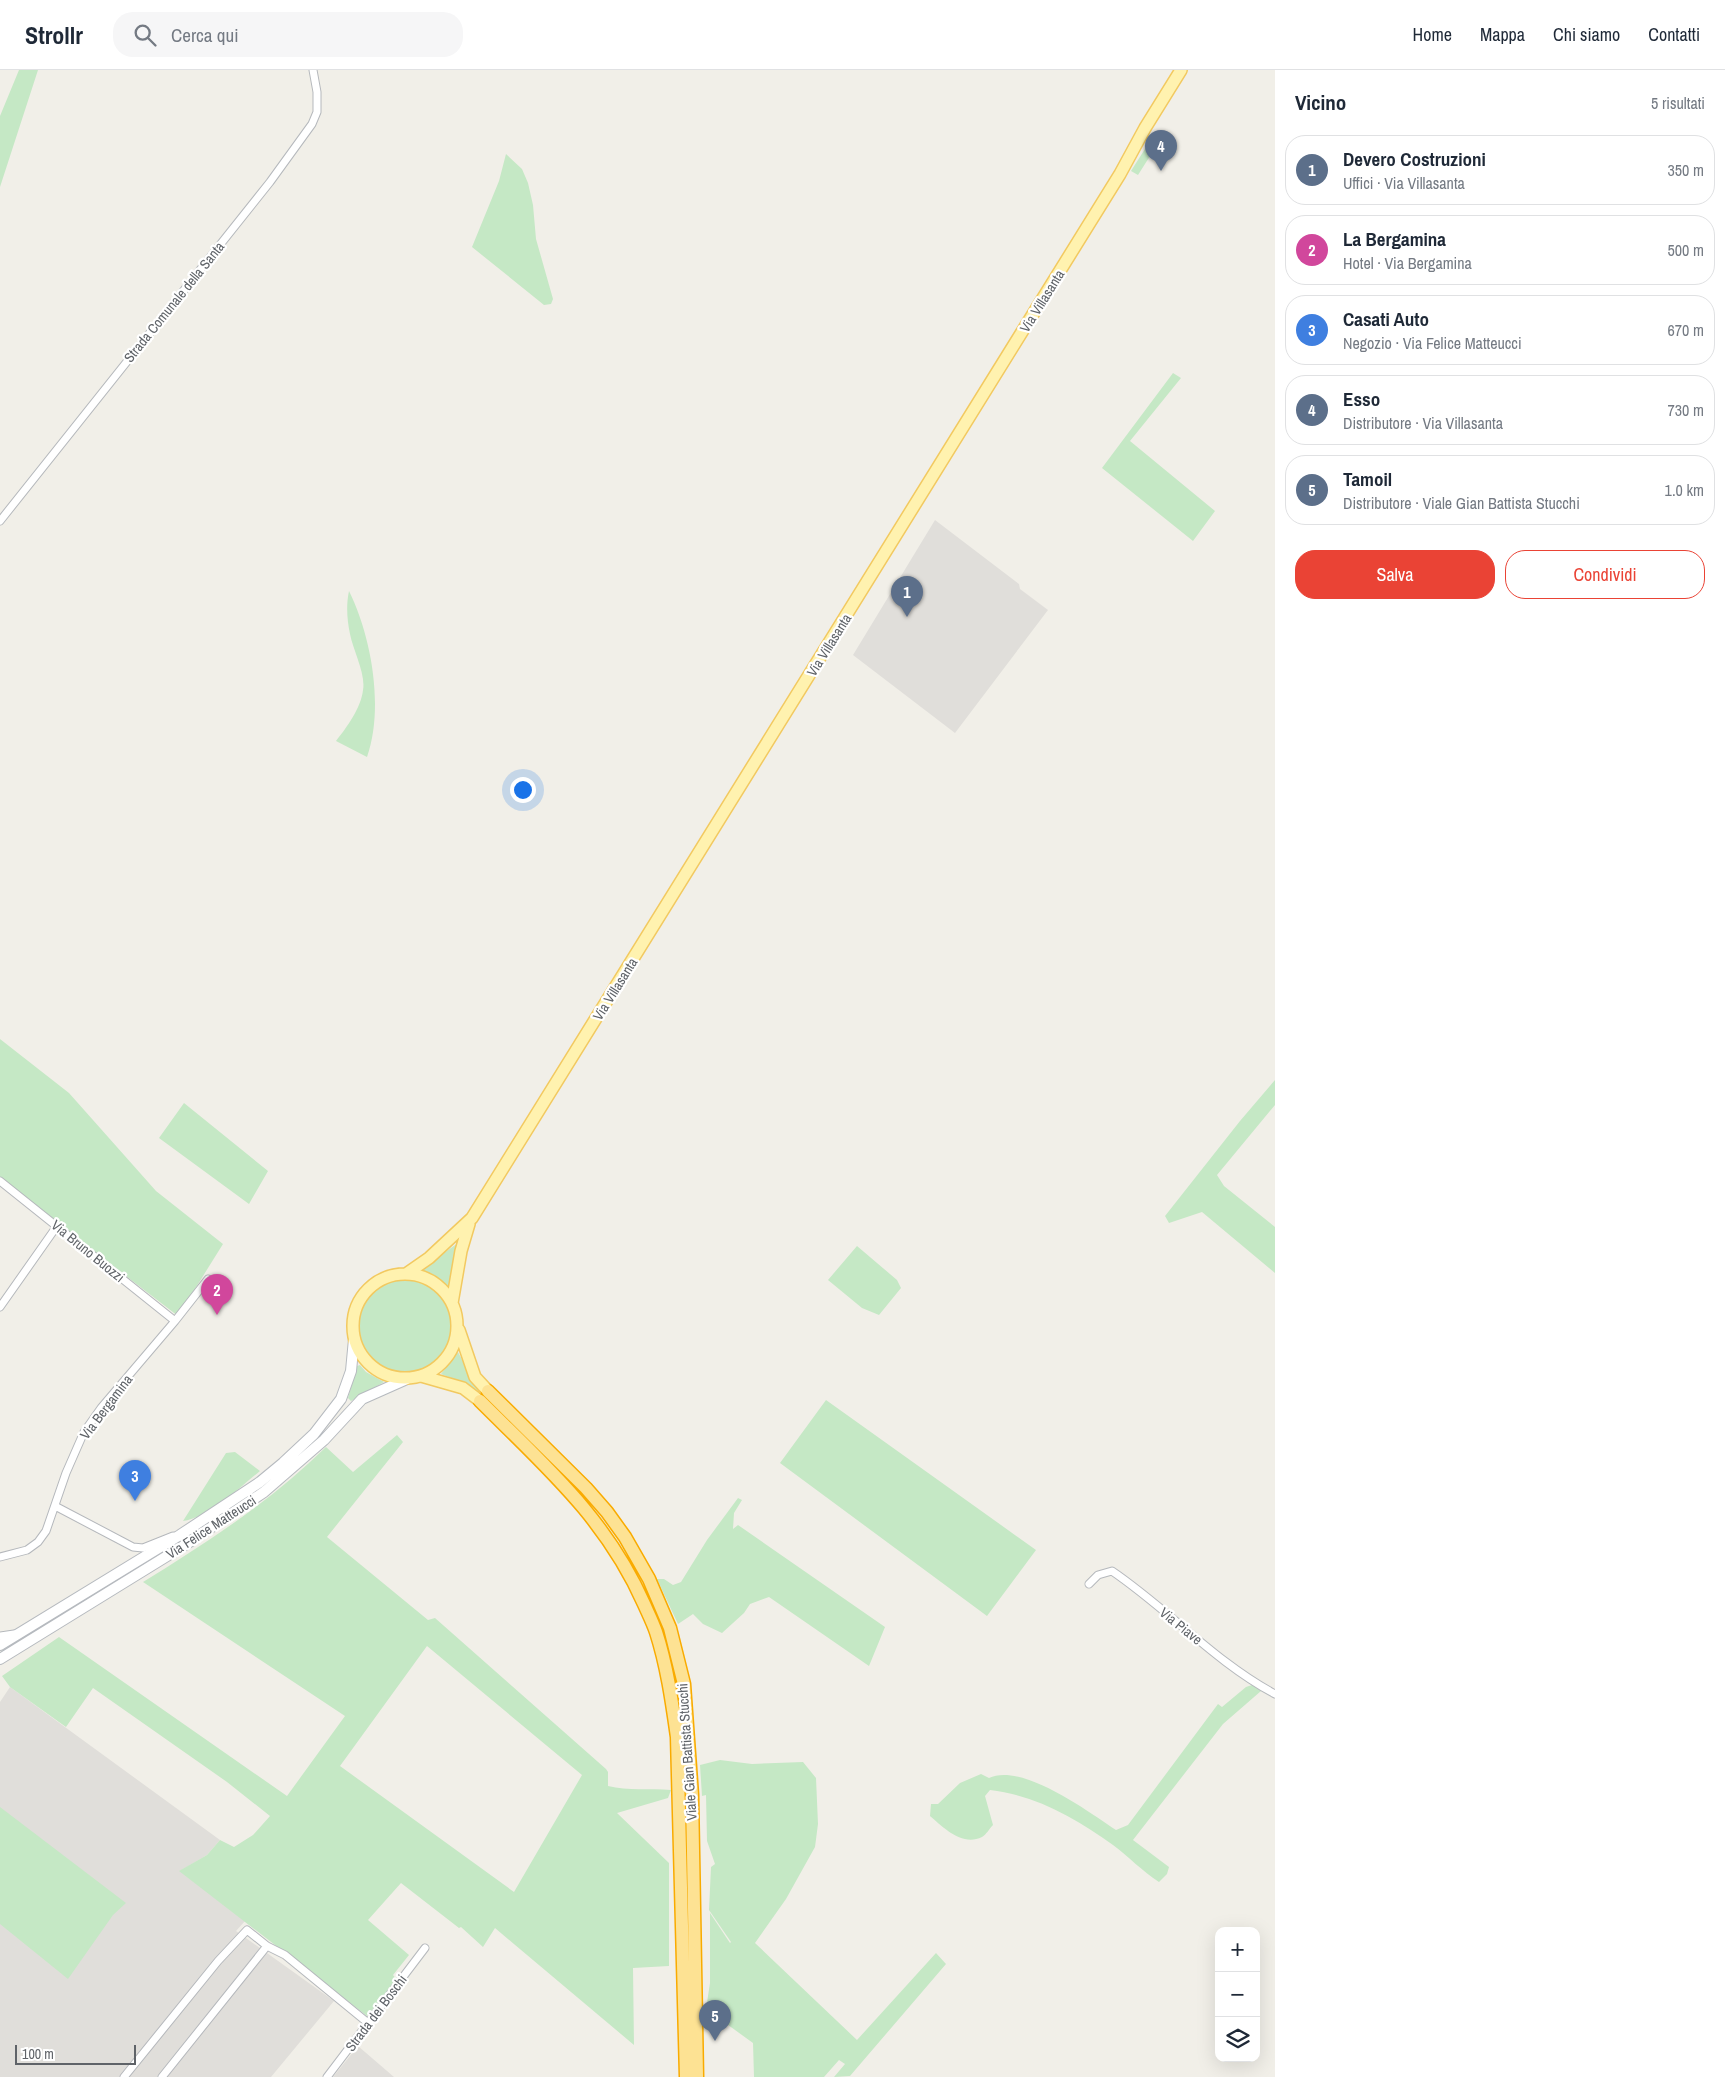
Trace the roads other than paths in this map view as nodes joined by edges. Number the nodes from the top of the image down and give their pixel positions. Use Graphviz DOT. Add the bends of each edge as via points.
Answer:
graph roads {
  1 [pos="313,70"];
  2 [pos="1181,70"];
  3 [pos="0,521"];
  4 [pos="0,1181"];
  5 [pos="472,1218"];
  6 [pos="57,1226"];
  7 [pos="406,1274"];
  8 [pos="208,1279"];
  9 [pos="452,1303"];
  10 [pos="0,1307"];
  11 [pos="175,1321"];
  12 [pos="457,1321"];
  13 [pos="354,1339"];
  14 [pos="421,1376"];
  15 [pos="407,1379"];
  16 [pos="484,1396"];
  17 [pos="55,1506"];
  18 [pos="180,1535"];
  19 [pos="0,1557"];
  20 [pos="1089,1584"];
  21 [pos="19,1634"];
  22 [pos="0,1636"];
  23 [pos="0,1646"];
  24 [pos="0,1659"];
  25 [pos="1275,1694"];
  26 [pos="267,1946"];
  27 [pos="425,1948"];
  28 [pos="368,2024"];
  29 [pos="124,2077"];
  30 [pos="162,2077"];
  31 [pos="327,2077"];
  32 [pos="686,2077"];
  33 [pos="697,2077"];
  1 -- 3 [label="street, Strada Comunale della Santa" via="317,112 312,124 270,182"];
  2 -- 5 [label="main road, Via Villasanta" via="872,576"];
  4 -- 6 [label="street, Via Bruno Buozzi"];
  5 -- 7 [label="main road" via="441,1248"];
  5 -- 9 [label="main road" via="461,1251"];
  6 -- 10 [label="street"];
  6 -- 11 [label="street, Via Bruno Buozzi"];
  7 -- 9 [label="main road" via="436,1284"];
  7 -- 13 [label="main road" via="383,1278 364,1293 353,1318"];
  8 -- 11 [label="street, Via Bergamina"];
  9 -- 12 [label="main road"];
  11 -- 17 [label="street, Via Bergamina" via="84,1432"];
  12 -- 14 [label="main road" via="455,1341 449,1355 435,1369"];
  12 -- 16 [label="main road, Viale Gian Battista Stucchi"];
  13 -- 15 [label="main road" via="360,1354 375,1370 390,1377"];
  13 -- 18 [label="main road, Via Felice Matteucci" via="351,1371 341,1399 314,1434 260,1482"];
  14 -- 15 [label="main road"];
  14 -- 16 [label="main road, Viale Gian Battista Stucchi"];
  15 -- 24 [label="main road, Via Felice Matteucci" via="362,1400 324,1440 264,1492 185,1545"];
  16 -- 32 [label="highway, Viale Gian Battista Stucchi" via="577,1498 616,1549 656,1631 677,1737"];
  16 -- 33 [label="highway, Viale Gian Battista Stucchi" via="586,1488 607,1512 649,1579 670,1628 684,1684 692,1795"];
  17 -- 18 [label="street" via="133,1547 142,1548"];
  17 -- 19 [label="street, Via Bergamina" via="46,1531 38,1542 27,1550"];
  18 -- 21 [label="main road, Via Felice Matteucci"];
  20 -- 25 [label="street, Via Piave" via="1098,1575 1112,1571 1211,1650"];
  21 -- 22 [label="street"];
  21 -- 23 [label="main road, Via Felice Matteucci"];
  26 -- 28 [label="street" via="285,1955"];
  26 -- 29 [label="street" via="247,1930"];
  26 -- 30 [label="street"];
  27 -- 28 [label="street, Strada dei Boschi"];
  28 -- 31 [label="street, Strada dei Boschi"];
}
